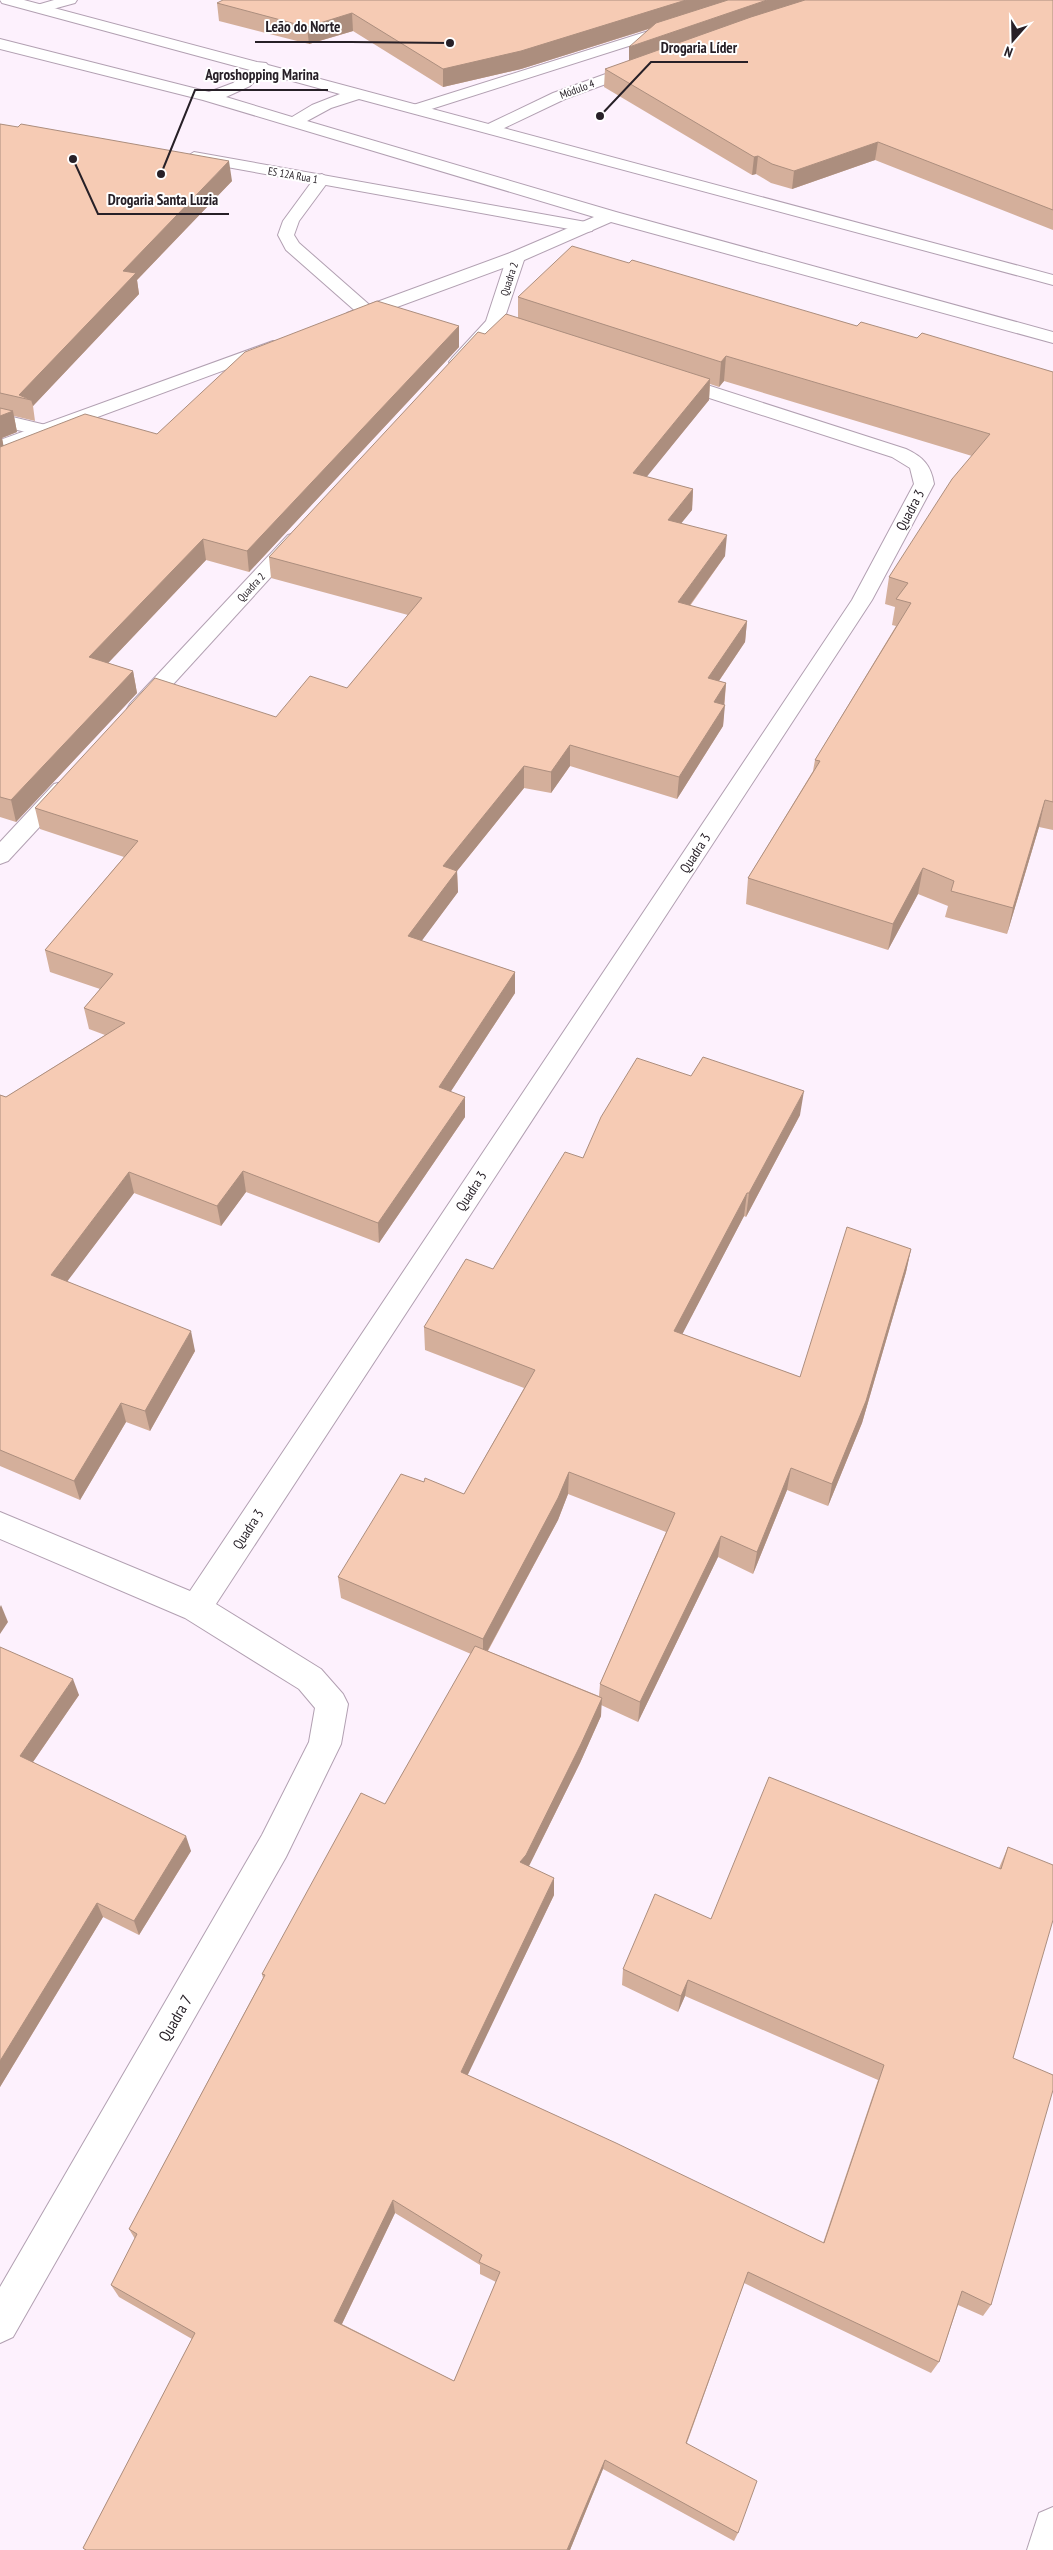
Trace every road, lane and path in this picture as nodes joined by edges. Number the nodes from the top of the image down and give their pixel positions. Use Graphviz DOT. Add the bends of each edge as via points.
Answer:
graph roads {
  1 [pos="7,0"];
  2 [pos="70,0"];
  3 [pos="42,8"];
  4 [pos="689,23"];
  5 [pos="662,31"];
  6 [pos="680,39"];
  7 [pos="0,44"];
  8 [pos="655,61"];
  9 [pos="261,66"];
  10 [pos="510,79"];
  11 [pos="361,94"];
  12 [pos="559,96"];
  13 [pos="209,97"];
  14 [pos="416,109"];
  15 [pos="294,122"];
  16 [pos="490,129"];
  17 [pos="175,154"];
  18 [pos="322,179"];
  19 [pos="610,216"];
  20 [pos="586,227"];
  21 [pos="516,258"];
  22 [pos="1053,280"];
  23 [pos="367,312"];
  24 [pos="339,322"];
  25 [pos="1053,338"];
  26 [pos="293,339"];
  27 [pos="448,374"];
  28 [pos="654,374"];
  29 [pos="0,420"];
  30 [pos="44,430"];
  31 [pos="0,446"];
  32 [pos="307,526"];
  33 [pos="127,720"];
  34 [pos="73,778"];
  35 [pos="0,856"];
  36 [pos="0,1525"];
  37 [pos="196,1608"];
  38 [pos="0,2324"];
  39 [pos="1053,2527"];
  40 [pos="1047,2550"];
  1 -- 3 [label="street"];
  2 -- 3 [label="street"];
  3 -- 9 [label="street"];
  4 -- 5 [label="street"];
  5 -- 6 [label="street"];
  5 -- 10 [label="street"];
  7 -- 13 [label="street"];
  8 -- 12 [label="street, Módulo 4"];
  9 -- 11 [label="street"];
  9 -- 13 [label="street" via="251,79 236,89"];
  10 -- 12 [label="street"];
  10 -- 14 [label="street"];
  11 -- 14 [label="street"];
  11 -- 15 [label="street" via="335,99"];
  12 -- 16 [label="street, Módulo 4"];
  13 -- 15 [label="street"];
  14 -- 16 [label="street"];
  15 -- 19 [label="street"];
  16 -- 22 [label="street"];
  17 -- 18 [label="street, ES 12A Rua 1"];
  18 -- 20 [label="street, ES 12A Rua 1"];
  18 -- 23 [label="street" via="291,221 286,235 292,246"];
  19 -- 20 [label="street"];
  19 -- 25 [label="street"];
  20 -- 21 [label="street"];
  21 -- 23 [label="street"];
  21 -- 27 [label="street, Quadra 2" via="504,326"];
  23 -- 24 [label="street"];
  26 -- 30 [label="street"];
  28 -- 37 [label="street, Quadra 3" via="899,453 914,460 923,470 924,484 862,600"];
  29 -- 30 [label="street"];
  30 -- 31 [label="street"];
  32 -- 33 [label="street, Quadra 2"];
  34 -- 35 [label="street"];
  36 -- 37 [label="street"];
  37 -- 38 [label="street, Quadra 7" via="310,1679 332,1704 325,1744 274,1846"];
  39 -- 40 [label="street"];
}
